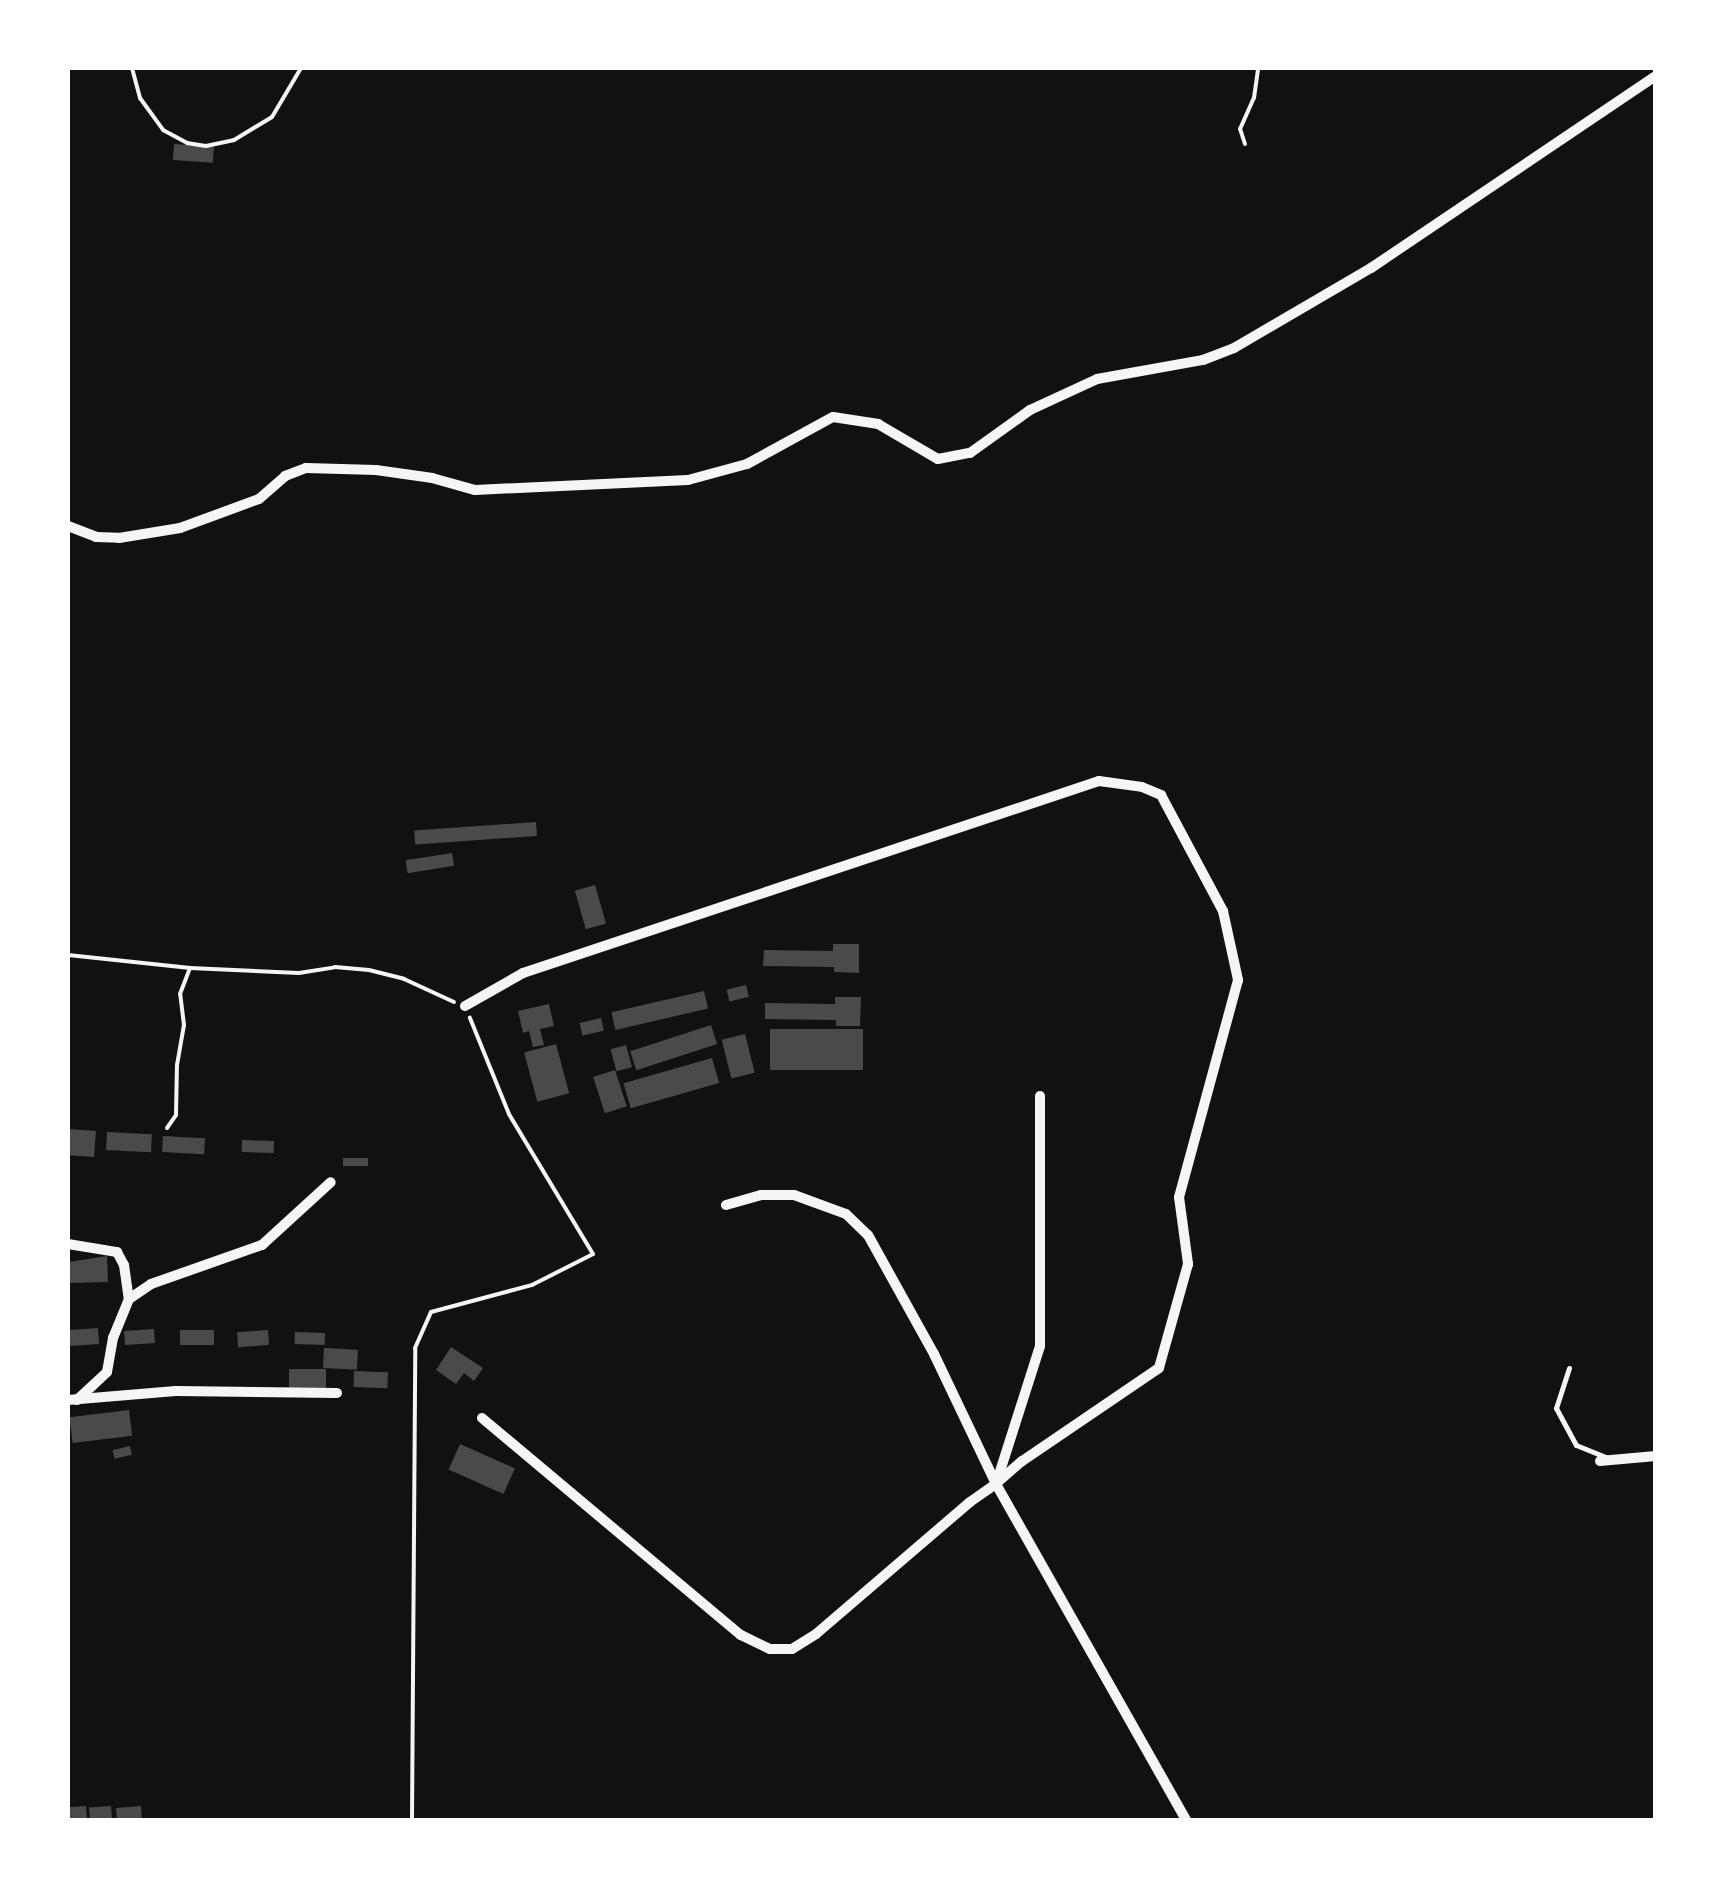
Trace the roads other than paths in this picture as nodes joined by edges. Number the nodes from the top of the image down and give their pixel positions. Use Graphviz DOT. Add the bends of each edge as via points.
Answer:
graph roads {
  1 [pos="1656,76"];
  2 [pos="68,526"];
  3 [pos="465,1006"];
  4 [pos="1040,1096"];
  5 [pos="331,1182"];
  6 [pos="726,1205"];
  7 [pos="68,1244"];
  8 [pos="130,1299"];
  9 [pos="1569,1368"];
  10 [pos="337,1394"];
  11 [pos="72,1400"];
  12 [pos="482,1418"];
  13 [pos="1656,1456"];
  14 [pos="1613,1460"];
  15 [pos="1600,1462"];
  16 [pos="996,1484"];
  17 [pos="1186,1820"];
  1 -- 2 [label="street" via="1371,268 1234,348 1203,360 1097,378 1030,410 970,454 938,458 878,424 833,417 747,464 688,480 476,490 376,470 306,468 259,499 180,528 119,538"];
  3 -- 16 [label="street" via="523,973 1098,781 1161,795 1223,911 1238,980 1179,1197 1188,1264 1159,1368"];
  4 -- 16 [label="street" via="1040,1346"];
  5 -- 8 [label="street" via="262,1245 151,1284"];
  6 -- 16 [label="street" via="762,1195 794,1196 846,1214 868,1235"];
  7 -- 8 [label="street" via="117,1252"];
  8 -- 11 [label="street" via="107,1372"];
  9 -- 14 [label="lane" via="1556,1408 1576,1445"];
  10 -- 11 [label="street" via="176,1391"];
  12 -- 16 [label="street" via="741,1634 770,1649 792,1649 816,1634"];
  13 -- 14 [label="street"];
  14 -- 15 [label="street"];
  16 -- 17 [label="street"];
}
